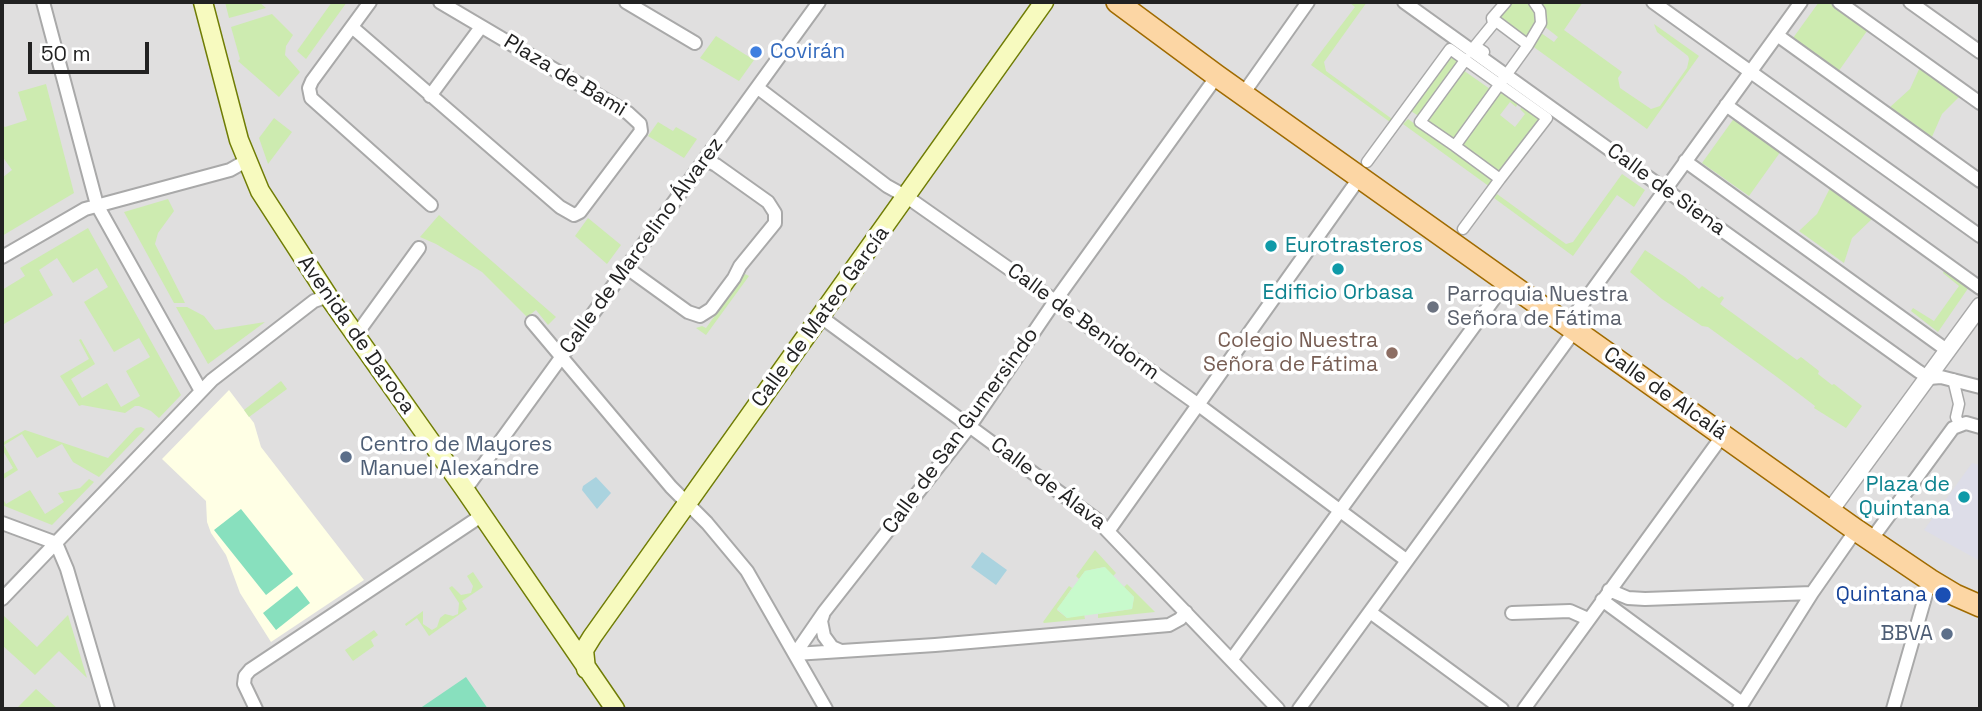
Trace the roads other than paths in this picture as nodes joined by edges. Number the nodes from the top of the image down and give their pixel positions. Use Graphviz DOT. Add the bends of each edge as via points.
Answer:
graph roads {
  1 [pos="43,2"];
  2 [pos="203,2"];
  3 [pos="370,2"];
  4 [pos="440,2"];
  5 [pos="626,2"];
  6 [pos="819,2"];
  7 [pos="1044,2"];
  8 [pos="1116,2"];
  9 [pos="1308,2"];
  10 [pos="1405,2"];
  11 [pos="1506,2"];
  12 [pos="1534,2"];
  13 [pos="1653,2"];
  14 [pos="1801,2"];
  15 [pos="1839,2"];
  16 [pos="1910,2"];
  17 [pos="1492,18"];
  18 [pos="352,27"];
  19 [pos="481,27"];
  20 [pos="1777,35"];
  21 [pos="695,43"];
  22 [pos="1528,45"];
  23 [pos="1980,52"];
  24 [pos="1465,59"];
  25 [pos="1750,71"];
  26 [pos="1217,76"];
  27 [pos="1505,76"];
  28 [pos="758,88"];
  29 [pos="1243,94"];
  30 [pos="430,96"];
  31 [pos="1980,103"];
  32 [pos="1726,105"];
  33 [pos="1405,111"];
  34 [pos="1420,122"];
  35 [pos="1455,146"];
  36 [pos="706,160"];
  37 [pos="246,161"];
  38 [pos="1685,162"];
  39 [pos="1364,170"];
  40 [pos="1500,179"];
  41 [pos="1978,179"];
  42 [pos="1665,189"];
  43 [pos="907,197"];
  44 [pos="97,205"];
  45 [pos="431,205"];
  46 [pos="1463,229"];
  47 [pos="1980,236"];
  48 [pos="419,248"];
  49 [pos="2,257"];
  50 [pos="627,268"];
  51 [pos="1507,281"];
  52 [pos="1980,288"];
  53 [pos="328,296"];
  54 [pos="1055,300"];
  55 [pos="1980,306"];
  56 [pos="821,317"];
  57 [pos="532,322"];
  58 [pos="1572,327"];
  59 [pos="356,335"];
  60 [pos="1948,351"];
  61 [pos="562,357"];
  62 [pos="1929,378"];
  63 [pos="1953,379"];
  64 [pos="1980,387"];
  65 [pos="201,391"];
  66 [pos="1200,406"];
  67 [pos="1959,424"];
  68 [pos="970,426"];
  69 [pos="1980,427"];
  70 [pos="1723,435"];
  71 [pos="465,490"];
  72 [pos="687,504"];
  73 [pos="1830,511"];
  74 [pos="1341,512"];
  75 [pos="481,516"];
  76 [pos="2,523"];
  77 [pos="1109,530"];
  78 [pos="1864,535"];
  79 [pos="56,543"];
  80 [pos="1406,560"];
  81 [pos="1930,580"];
  82 [pos="1812,593"];
  83 [pos="1606,595"];
  84 [pos="2,599"];
  85 [pos="1980,606"];
  86 [pos="824,612"];
  87 [pos="1186,612"];
  88 [pos="1370,612"];
  89 [pos="1512,613"];
  90 [pos="1588,620"];
  91 [pos="597,631"];
  92 [pos="562,634"];
  93 [pos="841,652"];
  94 [pos="795,654"];
  95 [pos="1232,659"];
  96 [pos="586,669"];
  97 [pos="1741,706"];
  98 [pos="108,709"];
  99 [pos="256,709"];
  100 [pos="615,709"];
  101 [pos="826,709"];
  102 [pos="1279,709"];
  103 [pos="1299,709"];
  104 [pos="1502,709"];
  105 [pos="1524,709"];
  106 [pos="1894,709"];
  1 -- 44 [label="street"];
  2 -- 37 [label="main road, Avenida de Daroca"];
  3 -- 18 [label="street"];
  4 -- 19 [label="street, Plaza de Bami"];
  5 -- 21 [label="street"];
  6 -- 28 [label="street, Calle de Marcelino Álvarez"];
  7 -- 43 [label="main road, Calle de Mateo García"];
  8 -- 26 [label="main road, Calle de Alcalá"];
  9 -- 29 [label="street"];
  10 -- 27 [label="street, Calle de Siena"];
  11 -- 17 [label="street"];
  12 -- 22 [label="street" via="1541,23"];
  13 -- 25 [label="street"];
  14 -- 20 [label="street"];
  15 -- 31 [label="street"];
  16 -- 23 [label="street"];
  17 -- 22 [label="street"];
  17 -- 27 [label="street" via="1493,24 1475,46"];
  18 -- 30 [label="street, Plaza de Bami"];
  18 -- 45 [label="street" via="312,80 309,88 314,102"];
  19 -- 30 [label="street, Plaza de Bami"];
  19 -- 30 [label="street, Plaza de Bami" via="640,124 641,131 586,208 574,215 560,207"];
  20 -- 25 [label="street"];
  20 -- 41 [label="street"];
  22 -- 27 [label="street"];
  24 -- 27 [label="street"];
  24 -- 33 [label="street" via="1450,49"];
  24 -- 34 [label="street"];
  25 -- 32 [label="street"];
  25 -- 47 [label="street"];
  26 -- 29 [label="main road, Calle de Alcalá"];
  26 -- 54 [label="street, Calle de San Gumersindo"];
  27 -- 35 [label="street"];
  27 -- 40 [label="street" via="1547,118"];
  27 -- 42 [label="street, Calle de Siena"];
  28 -- 36 [label="street, Calle de Marcelino Álvarez"];
  28 -- 43 [label="street, Calle de Benidorm"];
  29 -- 39 [label="main road, Calle de Alcalá"];
  32 -- 38 [label="street"];
  32 -- 52 [label="street"];
  33 -- 34 [label="street"];
  33 -- 39 [label="street"];
  34 -- 35 [label="street"];
  35 -- 40 [label="street"];
  36 -- 50 [label="street, Calle de Marcelino Álvarez"];
  36 -- 50 [label="street" via="768,202 775,223 700,316"];
  37 -- 44 [label="street" via="230,170"];
  37 -- 53 [label="main road, Avenida de Daroca" via="260,191"];
  38 -- 42 [label="street"];
  38 -- 60 [label="street"];
  39 -- 51 [label="main road, Calle de Alcalá"];
  39 -- 66 [label="street"];
  40 -- 46 [label="street"];
  42 -- 58 [label="street"];
  42 -- 62 [label="street, Calle de Siena"];
  43 -- 54 [label="street, Calle de Benidorm"];
  43 -- 56 [label="main road, Calle de Mateo García"];
  44 -- 49 [label="street"];
  44 -- 65 [label="street"];
  48 -- 59 [label="street"];
  50 -- 61 [label="street, Calle de Marcelino Álvarez"];
  51 -- 58 [label="main road, Calle de Alcalá"];
  51 -- 74 [label="street"];
  53 -- 59 [label="main road, Avenida de Daroca"];
  53 -- 65 [label="street" via="314,302"];
  54 -- 66 [label="street, Calle de Benidorm"];
  54 -- 68 [label="street, Calle de San Gumersindo"];
  55 -- 60 [label="street"];
  56 -- 68 [label="street, Calle de Álava"];
  56 -- 72 [label="main road, Calle de Mateo García"];
  57 -- 61 [label="street"];
  58 -- 70 [label="main road, Calle de Alcalá"];
  58 -- 80 [label="street"];
  59 -- 71 [label="main road, Avenida de Daroca"];
  60 -- 62 [label="street"];
  61 -- 71 [label="street, Calle de Marcelino Álvarez"];
  61 -- 72 [label="street"];
  62 -- 63 [label="street"];
  62 -- 73 [label="street"];
  63 -- 64 [label="street"];
  63 -- 67 [label="street"];
  65 -- 79 [label="street"];
  66 -- 74 [label="street, Calle de Benidorm"];
  66 -- 77 [label="street"];
  67 -- 69 [label="street"];
  67 -- 78 [label="street"];
  68 -- 77 [label="street, Calle de Álava"];
  68 -- 86 [label="street, Calle de San Gumersindo"];
  70 -- 73 [label="main road, Calle de Alcalá"];
  70 -- 83 [label="street"];
  71 -- 75 [label="main road, Avenida de Daroca"];
  72 -- 91 [label="main road, Calle de Mateo García"];
  72 -- 94 [label="street" via="747,571"];
  73 -- 78 [label="main road, Calle de Alcalá"];
  74 -- 80 [label="street, Calle de Benidorm"];
  74 -- 95 [label="street"];
  75 -- 92 [label="main road, Avenida de Daroca"];
  75 -- 99 [label="street" via="250,670 245,691"];
  76 -- 79 [label="street"];
  77 -- 87 [label="street, Calle de Álava"];
  78 -- 81 [label="main road, Calle de Alcalá"];
  78 -- 82 [label="street"];
  79 -- 84 [label="street"];
  79 -- 98 [label="street"];
  80 -- 88 [label="street"];
  81 -- 85 [label="main road, Calle de Alcalá"];
  81 -- 106 [label="street"];
  82 -- 83 [label="street"];
  82 -- 97 [label="street"];
  83 -- 90 [label="street"];
  83 -- 97 [label="street"];
  86 -- 93 [label="street" via="824,636"];
  86 -- 94 [label="street, Calle de San Gumersindo"];
  87 -- 93 [label="street" via="1169,625"];
  87 -- 95 [label="street, Calle de Álava"];
  88 -- 103 [label="street"];
  88 -- 104 [label="street"];
  89 -- 90 [label="street" via="1570,611"];
  90 -- 105 [label="street"];
  91 -- 92 [label="main road" via="580,639"];
  91 -- 96 [label="main road, Calle de Mateo García" via="584,650"];
  92 -- 96 [label="main road, Avenida de Daroca"];
  93 -- 94 [label="street"];
  94 -- 101 [label="street"];
  95 -- 102 [label="street, Calle de Álava"];
  96 -- 100 [label="main road, Avenida de Daroca"];
}
